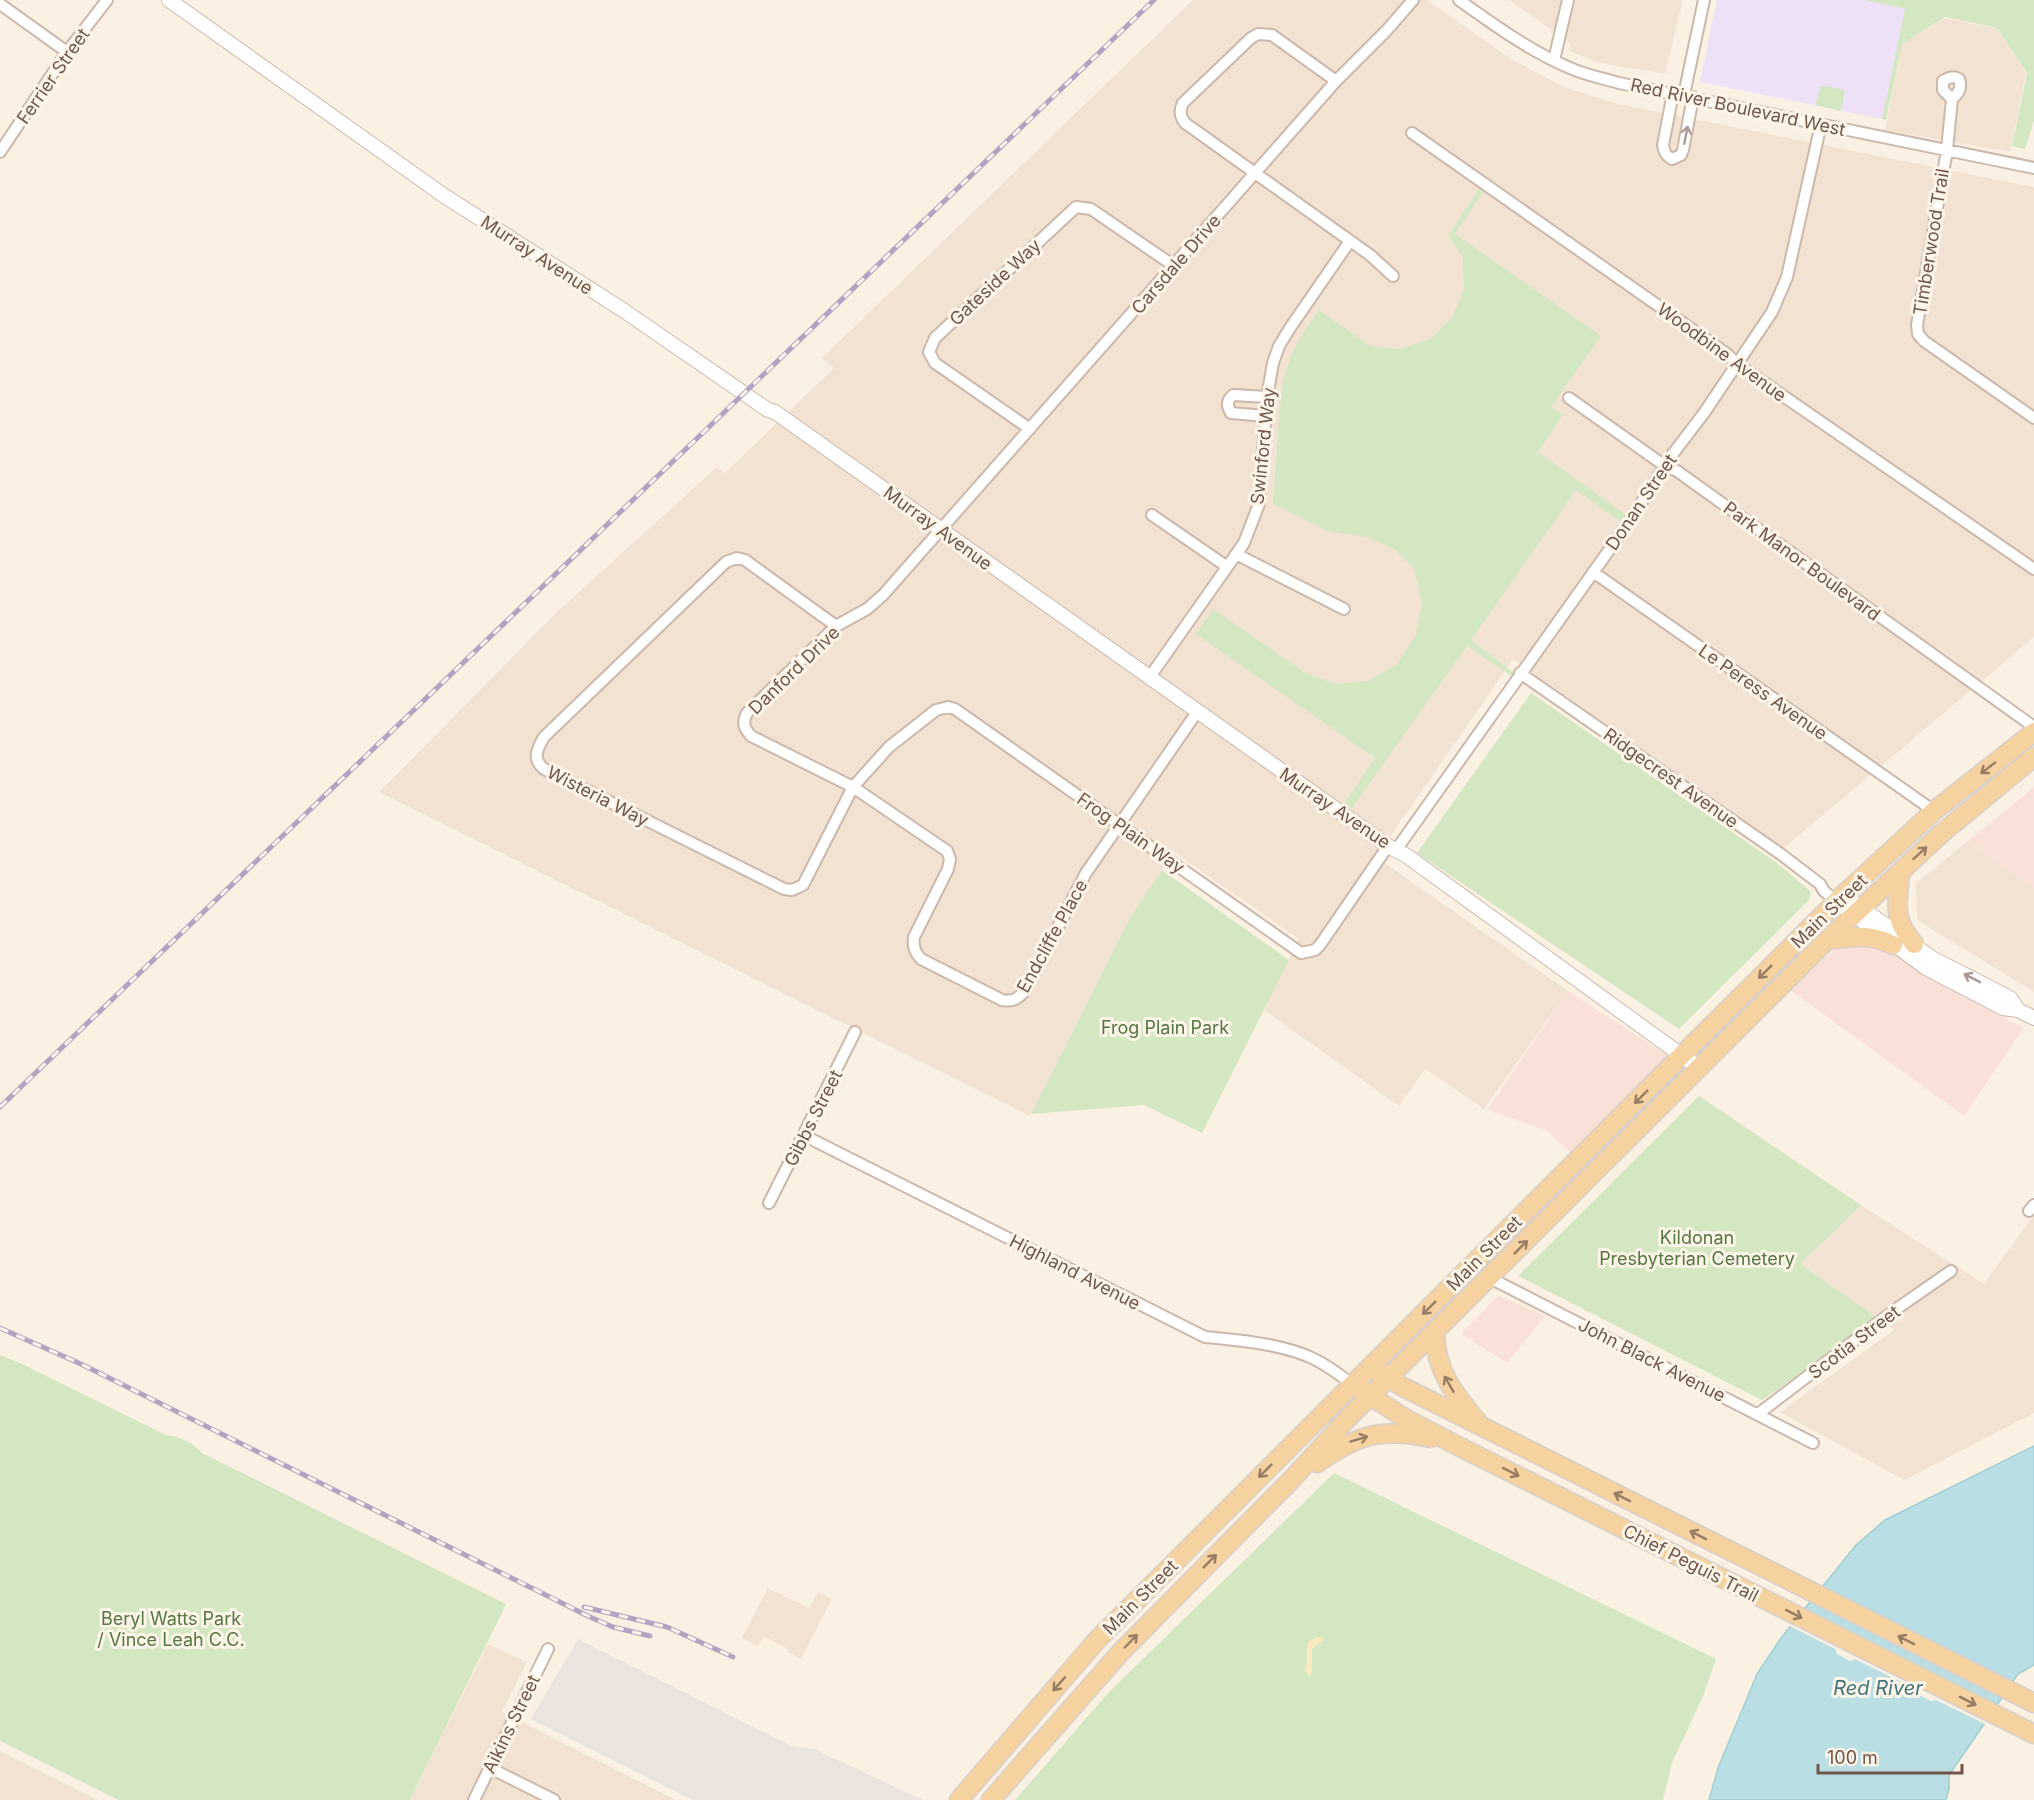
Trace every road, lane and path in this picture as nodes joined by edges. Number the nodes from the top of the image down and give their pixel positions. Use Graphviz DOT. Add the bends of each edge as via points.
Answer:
graph roads {
  1 [pos="107,0"];
  2 [pos="169,0"];
  3 [pos="1413,0"];
  4 [pos="1459,0"];
  5 [pos="1568,0"];
  6 [pos="1704,0"];
  7 [pos="1,7"];
  8 [pos="67,52"];
  9 [pos="1554,60"];
  10 [pos="1336,81"];
  11 [pos="1683,95"];
  12 [pos="1952,99"];
  13 [pos="1821,124"];
  14 [pos="1412,133"];
  15 [pos="1947,150"];
  16 [pos="0,152"];
  17 [pos="2034,168"];
  18 [pos="1256,174"];
  19 [pos="1350,241"];
  20 [pos="1174,266"];
  21 [pos="1393,276"];
  22 [pos="1737,364"];
  23 [pos="1268,397"];
  24 [pos="1569,398"];
  25 [pos="1266,416"];
  26 [pos="2034,418"];
  27 [pos="1030,429"];
  28 [pos="1665,466"];
  29 [pos="1152,515"];
  30 [pos="942,531"];
  31 [pos="1236,554"];
  32 [pos="1226,566"];
  33 [pos="2034,569"];
  34 [pos="1593,572"];
  35 [pos="1344,609"];
  36 [pos="836,626"];
  37 [pos="1520,673"];
  38 [pos="1149,678"];
  39 [pos="1197,712"];
  40 [pos="2034,727"];
  41 [pos="2034,732"];
  42 [pos="2034,757"];
  43 [pos="853,787"];
  44 [pos="1934,812"];
  45 [pos="1119,825"];
  46 [pos="1392,848"];
  47 [pos="1900,872"];
  48 [pos="1840,898"];
  49 [pos="1858,911"];
  50 [pos="1827,940"];
  51 [pos="1914,944"];
  52 [pos="1893,945"];
  53 [pos="2018,1010"];
  54 [pos="2034,1018"];
  55 [pos="855,1032"];
  56 [pos="1682,1055"];
  57 [pos="1699,1068"];
  58 [pos="805,1136"];
  59 [pos="769,1203"];
  60 [pos="1951,1271"];
  61 [pos="1490,1278"];
  62 [pos="1435,1333"];
  63 [pos="1369,1367"];
  64 [pos="1389,1379"];
  65 [pos="1352,1384"];
  66 [pos="1371,1396"];
  67 [pos="1758,1414"];
  68 [pos="1482,1427"];
  69 [pos="1813,1443"];
  70 [pos="1458,1446"];
  71 [pos="1292,1479"];
  72 [pos="548,1649"];
  73 [pos="2034,1703"];
  74 [pos="2034,1734"];
  75 [pos="490,1768"];
  76 [pos="474,1800"];
  77 [pos="554,1800"];
  78 [pos="958,1800"];
  79 [pos="991,1800"];
  1 -- 8 [label="street, Ferrier Street"];
  2 -- 30 [label="street, Murray Avenue" via="443,195 775,412"];
  3 -- 10 [label="street, Carsdale Drive"];
  4 -- 9 [label="street, Red River Boulevard West"];
  5 -- 9 [label="street"];
  6 -- 11 [label="street"];
  7 -- 8 [label="street"];
  8 -- 16 [label="street, Ferrier Street"];
  9 -- 11 [label="street, Red River Boulevard West" via="1598,77"];
  10 -- 18 [label="street, Carsdale Drive"];
  10 -- 18 [label="street" via="1272,35 1258,34 1183,103 1180,110 1185,123"];
  11 -- 11 [label="street, one-way" via="1663,145 1672,159 1683,150"];
  11 -- 13 [label="street, Red River Boulevard West"];
  12 -- 15 [label="street"];
  13 -- 15 [label="street, Red River Boulevard West"];
  13 -- 22 [label="street, Donan Street" via="1787,277 1772,312"];
  14 -- 22 [label="street, Woodbine Avenue"];
  15 -- 17 [label="street, Red River Boulevard West"];
  15 -- 26 [label="street, Timberwood Trail" via="1918,334"];
  18 -- 19 [label="street"];
  18 -- 20 [label="street, Carsdale Drive"];
  19 -- 21 [label="street"];
  19 -- 23 [label="street, Swinford Way" via="1280,346"];
  20 -- 27 [label="street, Carsdale Drive"];
  20 -- 27 [label="street, Gateside Way" via="1091,209 1076,207 935,338 929,352 935,363"];
  22 -- 28 [label="street, Donan Street"];
  22 -- 33 [label="street, Woodbine Avenue"];
  23 -- 25 [label="street, Swinford Way"];
  23 -- 25 [label="street" via="1233,395 1227,404 1231,413"];
  24 -- 28 [label="street, Park Manor Boulevard"];
  25 -- 31 [label="street, Swinford Way" via="1259,504"];
  27 -- 30 [label="street, Carsdale Drive"];
  28 -- 34 [label="street, Donan Street"];
  28 -- 40 [label="street, Park Manor Boulevard"];
  29 -- 32 [label="street"];
  30 -- 36 [label="street, Danford Drive" via="883,596"];
  30 -- 38 [label="street, Murray Avenue"];
  31 -- 32 [label="street, Swinford Way"];
  31 -- 35 [label="street"];
  32 -- 38 [label="street, Swinford Way"];
  34 -- 37 [label="street, Donan Street"];
  34 -- 44 [label="street, Le Peress Avenue"];
  36 -- 43 [label="street, Danford Drive" via="744,720 751,736"];
  36 -- 43 [label="street, Wisteria Way" via="745,560 732,559 544,737 536,757 544,769 792,890 803,885"];
  37 -- 46 [label="street, Donan Street"];
  37 -- 48 [label="street, Ridgecrest Avenue" via="1820,884 1829,885"];
  38 -- 39 [label="street, Murray Avenue"];
  39 -- 45 [label="street, Endcliffe Place"];
  39 -- 46 [label="street, Murray Avenue"];
  41 -- 44 [label="main road, Main Street, one-way"];
  47 -- 42 [label="main road, Main Street, one-way"];
  43 -- 45 [label="street, Frog Plain Way" via="890,747 936,710 948,706"];
  43 -- 45 [label="street, Endcliffe Place" via="947,851 948,869 914,937 915,952 1009,1001 1024,992 1086,873"];
  44 -- 48 [label="main road, Main Street"];
  45 -- 46 [label="street, Frog Plain Way" via="1301,952 1315,951"];
  46 -- 56 [label="street, Murray Avenue"];
  47 -- 49 [label="main road, Main Street"];
  47 -- 51 [label="main road" via="1897,916"];
  48 -- 49 [label="street, Ridgecrest Avenue"];
  48 -- 56 [label="main road, Main Street, one-way"];
  49 -- 50 [label="main road, Main Street"];
  49 -- 51 [label="street, Ridgecrest Avenue"];
  49 -- 52 [label="street, Ridgecrest Avenue"];
  50 -- 52 [label="main road" via="1869,936"];
  50 -- 57 [label="main road, Main Street"];
  53 -- 51 [label="street, Ridgecrest Avenue, one-way" via="2010,998 1932,958"];
  52 -- 53 [label="street, Ridgecrest Avenue" via="1958,986 2003,1008"];
  53 -- 54 [label="street, Ridgecrest Avenue"];
  55 -- 58 [label="street, Gibbs Street"];
  56 -- 57 [label="street, Murray Avenue"];
  56 -- 63 [label="main road, Main Street, one-way"];
  61 -- 57 [label="main road, Main Street, one-way"];
  58 -- 59 [label="street, Gibbs Street"];
  58 -- 65 [label="street, Highland Avenue" via="1205,1337 1303,1354"];
  60 -- 67 [label="street, Scotia Street"];
  61 -- 62 [label="main road, Main Street"];
  61 -- 67 [label="street, John Black Avenue"];
  62 -- 64 [label="main road, Main Street"];
  68 -- 62 [label="main road, one-way" via="1444,1376 1436,1353"];
  63 -- 64 [label="main road, Chief Peguis Trail"];
  63 -- 65 [label="main road, Main Street"];
  64 -- 66 [label="main road, Main Street"];
  64 -- 68 [label="main road, Chief Peguis Trail"];
  65 -- 66 [label="main road, Chief Peguis Trail"];
  65 -- 78 [label="main road, Main Street, one-way" via="1097,1640"];
  66 -- 70 [label="main road, Chief Peguis Trail"];
  66 -- 71 [label="main road, Main Street"];
  67 -- 69 [label="street, John Black Avenue"];
  73 -- 68 [label="main road, Chief Peguis Trail, one-way"];
  71 -- 70 [label="main road, one-way" via="1343,1445 1371,1435 1416,1435"];
  70 -- 74 [label="main road, Chief Peguis Trail, one-way"];
  79 -- 71 [label="main road, Main Street, one-way" via="1119,1654"];
  72 -- 75 [label="street, Aikins Street"];
  75 -- 76 [label="street, Aikins Street"];
  75 -- 77 [label="street"];
}
